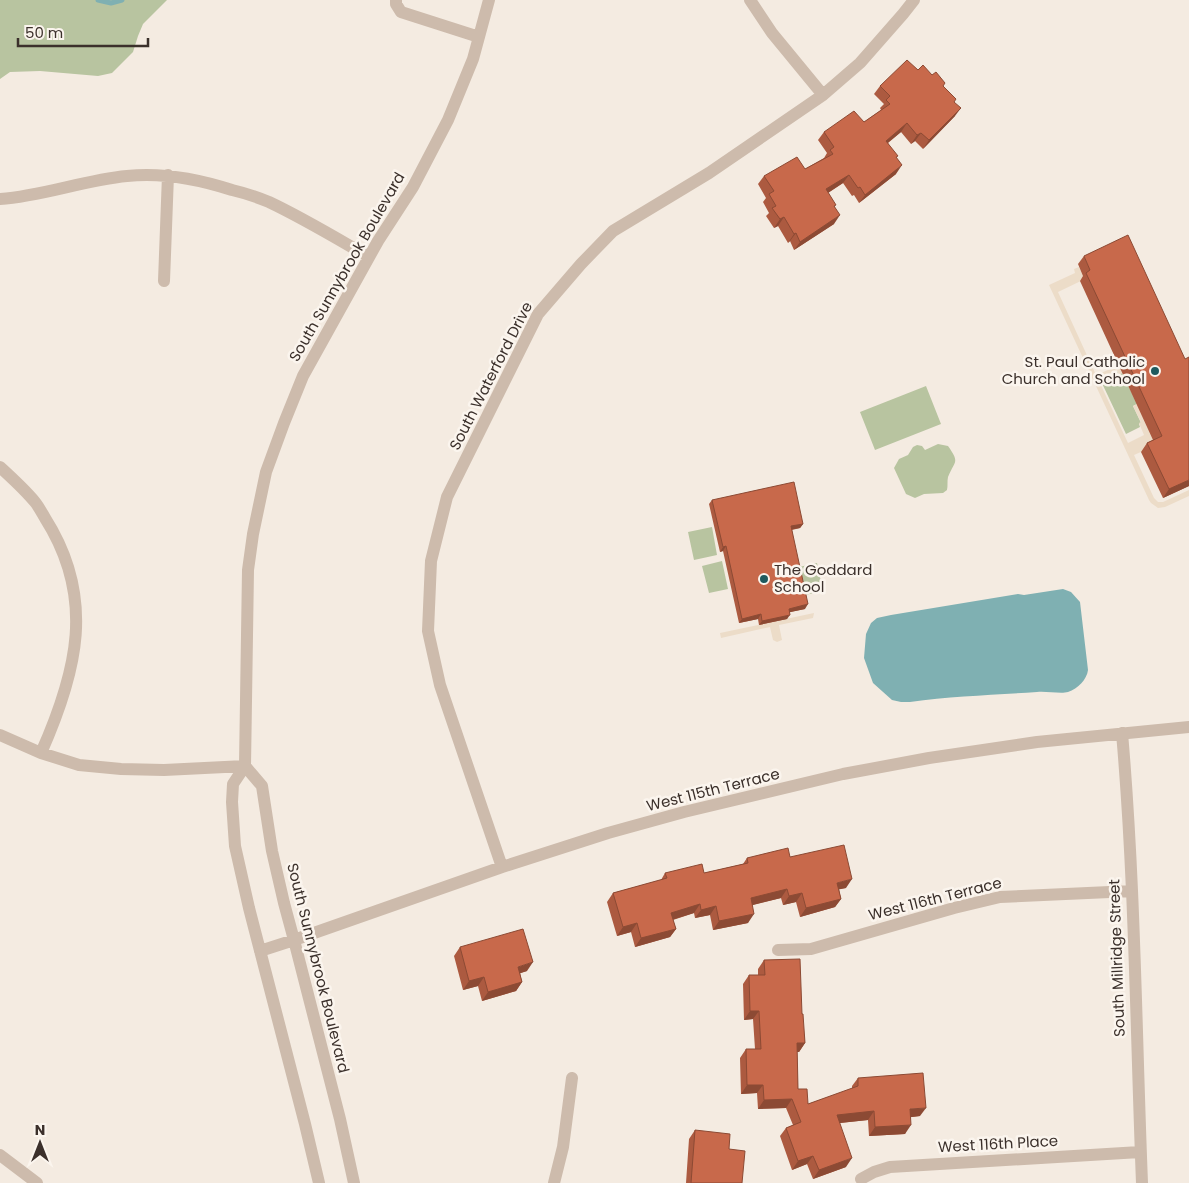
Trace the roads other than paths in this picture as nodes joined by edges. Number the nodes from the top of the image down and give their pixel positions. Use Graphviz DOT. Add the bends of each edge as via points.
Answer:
graph roads {
  1 [pos="396,0"];
  2 [pos="489,0"];
  3 [pos="750,0"];
  4 [pos="914,0"];
  5 [pos="479,37"];
  6 [pos="823,95"];
  7 [pos="168,176"];
  8 [pos="0,199"];
  9 [pos="369,257"];
  10 [pos="164,281"];
  11 [pos="0,468"];
  12 [pos="1189,727"];
  13 [pos="1122,733"];
  14 [pos="0,735"];
  15 [pos="41,753"];
  16 [pos="245,766"];
  17 [pos="502,867"];
  18 [pos="1132,891"];
  19 [pos="294,940"];
  20 [pos="778,950"];
  21 [pos="260,951"];
  22 [pos="572,1078"];
  23 [pos="1140,1152"];
  24 [pos="0,1155"];
  25 [pos="861,1179"];
  26 [pos="37,1183"];
  27 [pos="319,1183"];
  28 [pos="354,1183"];
  29 [pos="554,1183"];
  30 [pos="1142,1183"];
  1 -- 5 [label="street" via="401,12"];
  2 -- 5 [label="street, South Sunnybrook Boulevard"];
  3 -- 6 [label="street" via="772,33"];
  4 -- 6 [label="street, South Waterford Drive" via="860,63"];
  5 -- 9 [label="street, South Sunnybrook Boulevard" via="448,120 413,187"];
  6 -- 17 [label="street, South Waterford Drive" via="709,173 613,231 581,264 538,314 447,497 431,562 428,632 440,685"];
  7 -- 8 [label="street" via="110,178"];
  7 -- 9 [label="street" via="221,186 266,201"];
  7 -- 10 [label="street"];
  9 -- 16 [label="street, South Sunnybrook Boulevard" via="303,376 266,472 248,570"];
  11 -- 15 [label="street" via="35,502 60,543 74,586 77,623 70,675"];
  12 -- 13 [label="street, West 115th Terrace"];
  13 -- 17 [label="street, West 115th Terrace" via="977,750 843,774 684,812"];
  13 -- 18 [label="street, South Millridge Street"];
  14 -- 15 [label="street"];
  15 -- 16 [label="street" via="79,765 128,769"];
  16 -- 19 [label="street, South Sunnybrook Boulevard" via="262,786 272,851"];
  16 -- 21 [label="street, South Sunnybrook Boulevard" via="233,784 233,822"];
  17 -- 19 [label="street, West 115th Terrace"];
  18 -- 20 [label="street, West 116th Terrace" via="1000,896 810,949"];
  18 -- 23 [label="street, South Millridge Street"];
  19 -- 21 [label="street, West 115th Terrace"];
  19 -- 28 [label="street, South Sunnybrook Boulevard"];
  21 -- 27 [label="street, South Sunnybrook Boulevard"];
  22 -- 29 [label="street" via="563,1147"];
  23 -- 25 [label="street, West 116th Place" via="890,1167"];
  23 -- 30 [label="street, South Millridge Street"];
  24 -- 26 [label="street"];
}
